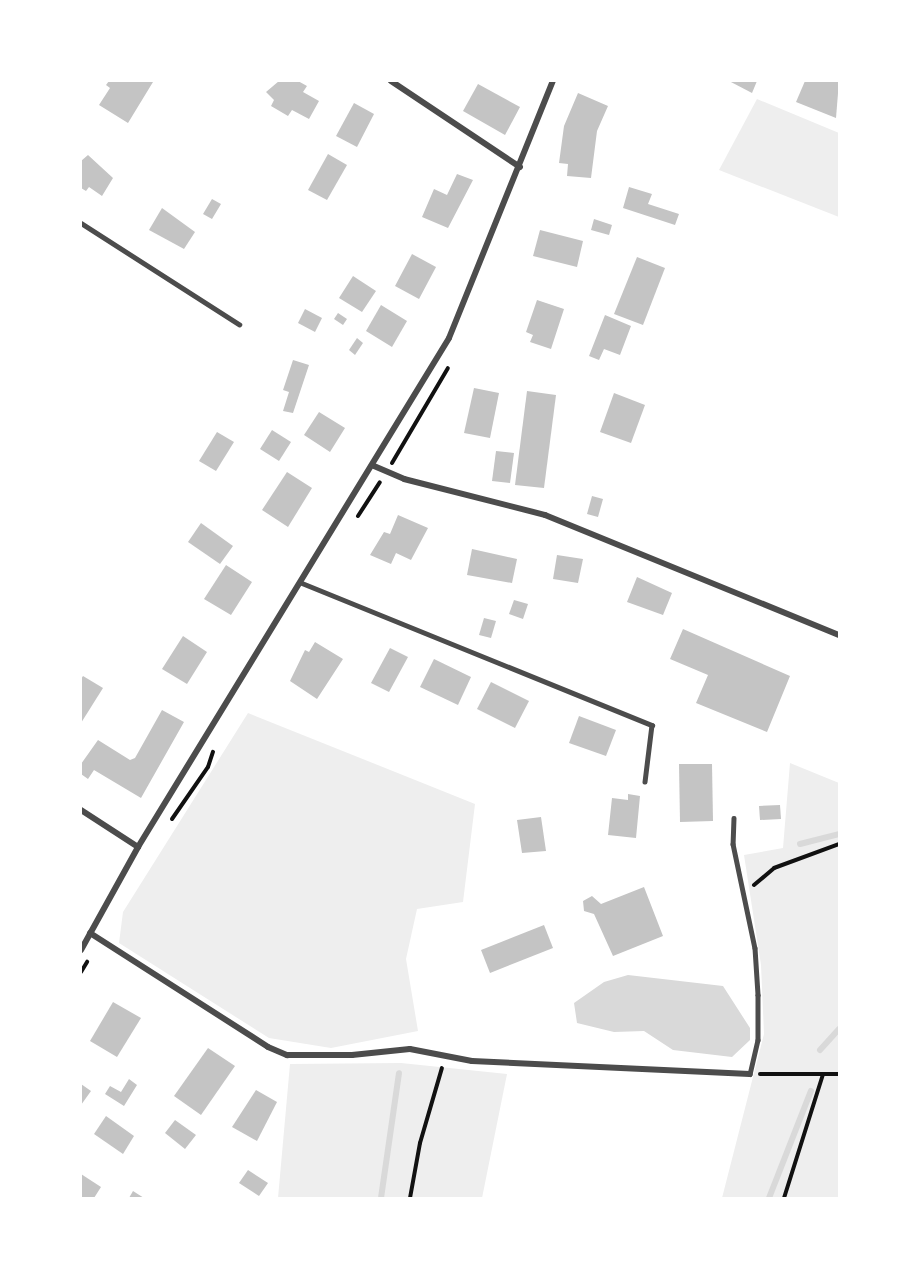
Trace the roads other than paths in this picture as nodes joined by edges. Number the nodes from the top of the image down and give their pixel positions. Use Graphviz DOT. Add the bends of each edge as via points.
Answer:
graph roads {
  1 [pos="391,81"];
  2 [pos="553,81"];
  3 [pos="520,167"];
  4 [pos="81,223"];
  5 [pos="239,324"];
  6 [pos="374,466"];
  7 [pos="302,582"];
  8 [pos="839,635"];
  9 [pos="645,782"];
  10 [pos="81,810"];
  11 [pos="734,818"];
  12 [pos="138,847"];
  13 [pos="90,933"];
  14 [pos="81,950"];
  15 [pos="750,1074"];
  1 -- 3 [label="street"];
  2 -- 3 [label="street"];
  3 -- 6 [label="street" via="449,338"];
  4 -- 5 [label="lane"];
  6 -- 7 [label="street"];
  6 -- 8 [label="street" via="404,478 545,515"];
  7 -- 9 [label="lane" via="652,725"];
  7 -- 12 [label="street"];
  10 -- 12 [label="street"];
  11 -- 15 [label="lane" via="733,844 758,995 758,1040"];
  12 -- 13 [label="street"];
  13 -- 14 [label="street"];
  13 -- 15 [label="street" via="268,1047 287,1055 352,1055 410,1049 445,1057 547,1066"];
}
